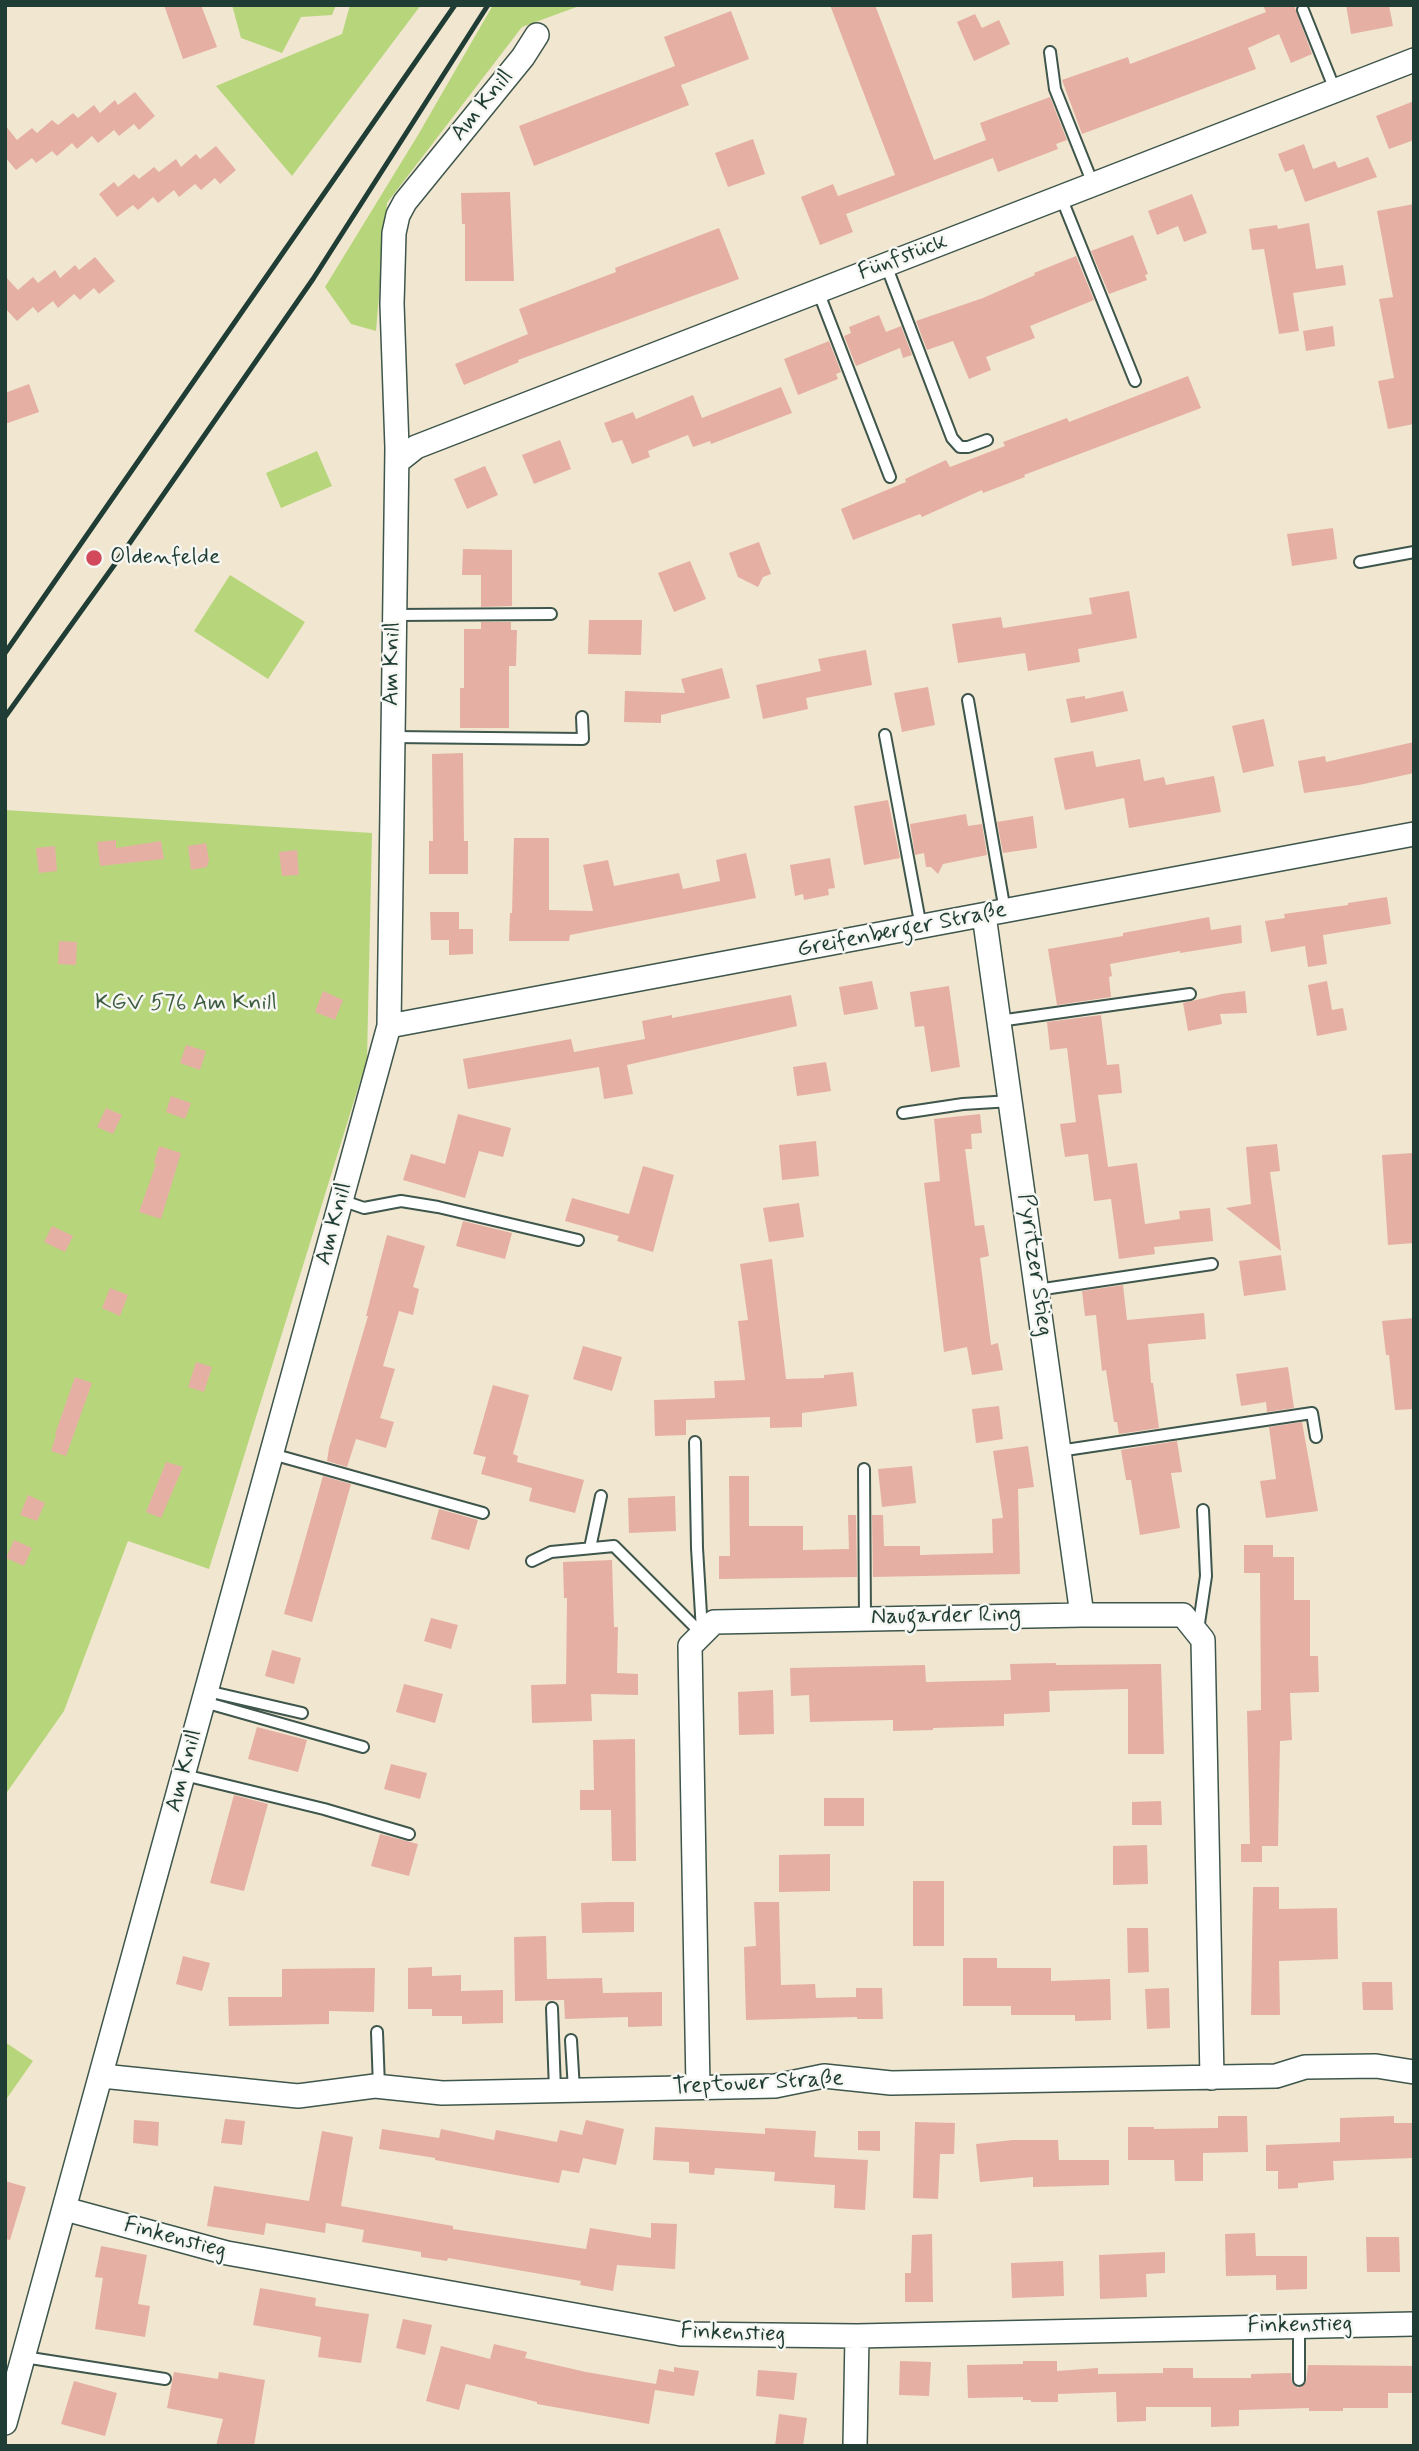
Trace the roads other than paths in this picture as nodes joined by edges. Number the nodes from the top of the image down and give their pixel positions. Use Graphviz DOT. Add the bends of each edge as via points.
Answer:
graph roads {
  1 [pos="1303,10"];
  2 [pos="537,35"];
  3 [pos="1050,52"];
  4 [pos="1414,60"];
  5 [pos="1335,90"];
  6 [pos="1093,184"];
  7 [pos="1061,197"];
  8 [pos="886,265"];
  9 [pos="818,291"];
  10 [pos="1135,381"];
  11 [pos="987,440"];
  12 [pos="397,462"];
  13 [pos="890,477"];
  14 [pos="1414,552"];
  15 [pos="1360,562"];
  16 [pos="551,614"];
  17 [pos="394,615"];
  18 [pos="968,700"];
  19 [pos="582,718"];
  20 [pos="885,736"];
  21 [pos="392,737"];
  22 [pos="1414,834"];
  23 [pos="994,913"];
  24 [pos="921,927"];
  25 [pos="1190,994"];
  26 [pos="999,1021"];
  27 [pos="389,1026"];
  28 [pos="1010,1101"];
  29 [pos="903,1113"];
  30 [pos="341,1200"];
  31 [pos="578,1240"];
  32 [pos="1212,1264"];
  33 [pos="1037,1290"];
  34 [pos="1316,1437"];
  35 [pos="695,1442"];
  36 [pos="1059,1451"];
  37 [pos="272,1454"];
  38 [pos="863,1469"];
  39 [pos="601,1496"];
  40 [pos="1203,1510"];
  41 [pos="482,1513"];
  42 [pos="590,1548"];
  43 [pos="532,1561"];
  44 [pos="1082,1615"];
  45 [pos="865,1619"];
  46 [pos="1198,1633"];
  47 [pos="702,1634"];
  48 [pos="206,1696"];
  49 [pos="302,1713"];
  50 [pos="363,1747"];
  51 [pos="184,1775"];
  52 [pos="409,1834"];
  53 [pos="552,2008"];
  54 [pos="377,2032"];
  55 [pos="571,2040"];
  56 [pos="1414,2072"];
  57 [pos="102,2076"];
  58 [pos="1212,2078"];
  59 [pos="379,2087"];
  60 [pos="698,2087"];
  61 [pos="564,2090"];
  62 [pos="65,2209"];
  63 [pos="1414,2324"];
  64 [pos="1298,2326"];
  65 [pos="857,2336"];
  66 [pos="24,2357"];
  67 [pos="165,2379"];
  68 [pos="1299,2380"];
  69 [pos="5,2423"];
  70 [pos="855,2446"];
  1 -- 5 [label="lane"];
  2 -- 12 [label="street, Am Knill" via="398,215 393,304"];
  3 -- 6 [label="lane" via="1055,89"];
  4 -- 5 [label="street, Fünfstück"];
  5 -- 6 [label="street, Fünfstück"];
  6 -- 7 [label="street, Fünfstück"];
  7 -- 8 [label="street, Fünfstück"];
  7 -- 10 [label="lane"];
  8 -- 9 [label="street, Fünfstück"];
  8 -- 11 [label="lane" via="952,438 960,447"];
  9 -- 12 [label="street, Fünfstück" via="416,447"];
  9 -- 13 [label="lane"];
  12 -- 17 [label="street, Am Knill"];
  14 -- 15 [label="lane"];
  16 -- 17 [label="lane"];
  17 -- 21 [label="street, Am Knill"];
  18 -- 23 [label="lane"];
  19 -- 21 [label="lane" via="583,738"];
  20 -- 24 [label="lane"];
  21 -- 27 [label="street, Am Knill"];
  22 -- 23 [label="street, Greifenberger Straße"];
  23 -- 24 [label="street, Greifenberger Straße"];
  23 -- 26 [label="street, Pyritzer Stieg"];
  24 -- 27 [label="street, Greifenberger Straße"];
  25 -- 26 [label="lane"];
  26 -- 28 [label="street, Pyritzer Stieg"];
  27 -- 30 [label="street, Am Knill"];
  28 -- 29 [label="lane"];
  28 -- 33 [label="street, Pyritzer Stieg"];
  30 -- 31 [label="lane" via="363,1208 401,1201 438,1207"];
  30 -- 37 [label="street, Am Knill"];
  32 -- 33 [label="lane"];
  33 -- 36 [label="street, Pyritzer Stieg"];
  34 -- 36 [label="lane" via="1311,1413"];
  35 -- 47 [label="lane"];
  36 -- 44 [label="street, Pyritzer Stieg"];
  37 -- 41 [label="lane"];
  37 -- 48 [label="street, Am Knill"];
  38 -- 45 [label="lane"];
  39 -- 42 [label="lane"];
  40 -- 46 [label="lane" via="1206,1576"];
  42 -- 43 [label="lane" via="551,1552"];
  42 -- 47 [label="lane" via="614,1546"];
  44 -- 45 [label="street, Naugarder Ring"];
  44 -- 46 [label="street, Naugarder Ring" via="1183,1615"];
  45 -- 47 [label="street, Naugarder Ring" via="714,1622"];
  46 -- 58 [label="street" via="1203,1640"];
  47 -- 60 [label="street" via="690,1646"];
  48 -- 49 [label="lane"];
  48 -- 50 [label="lane"];
  48 -- 51 [label="street, Am Knill"];
  51 -- 52 [label="lane"];
  51 -- 57 [label="street, Am Knill"];
  53 -- 61 [label="lane"];
  54 -- 59 [label="lane"];
  55 -- 61 [label="lane"];
  56 -- 58 [label="street, Treptower Straße" via="1376,2066 1305,2067 1276,2076"];
  57 -- 59 [label="street, Treptower Straße" via="298,2096"];
  57 -- 62 [label="street, Am Knill"];
  58 -- 60 [label="street, Treptower Straße" via="891,2082 824,2076 775,2086"];
  59 -- 61 [label="street, Treptower Straße" via="442,2092"];
  60 -- 61 [label="street, Treptower Straße"];
  62 -- 65 [label="street, Finkenstieg" via="227,2253 681,2334"];
  62 -- 66 [label="street, Am Knill"];
  63 -- 64 [label="street, Finkenstieg"];
  64 -- 65 [label="street, Finkenstieg"];
  64 -- 68 [label="lane"];
  65 -- 70 [label="street"];
  66 -- 67 [label="lane"];
  66 -- 69 [label="street, Am Knill"];
}
